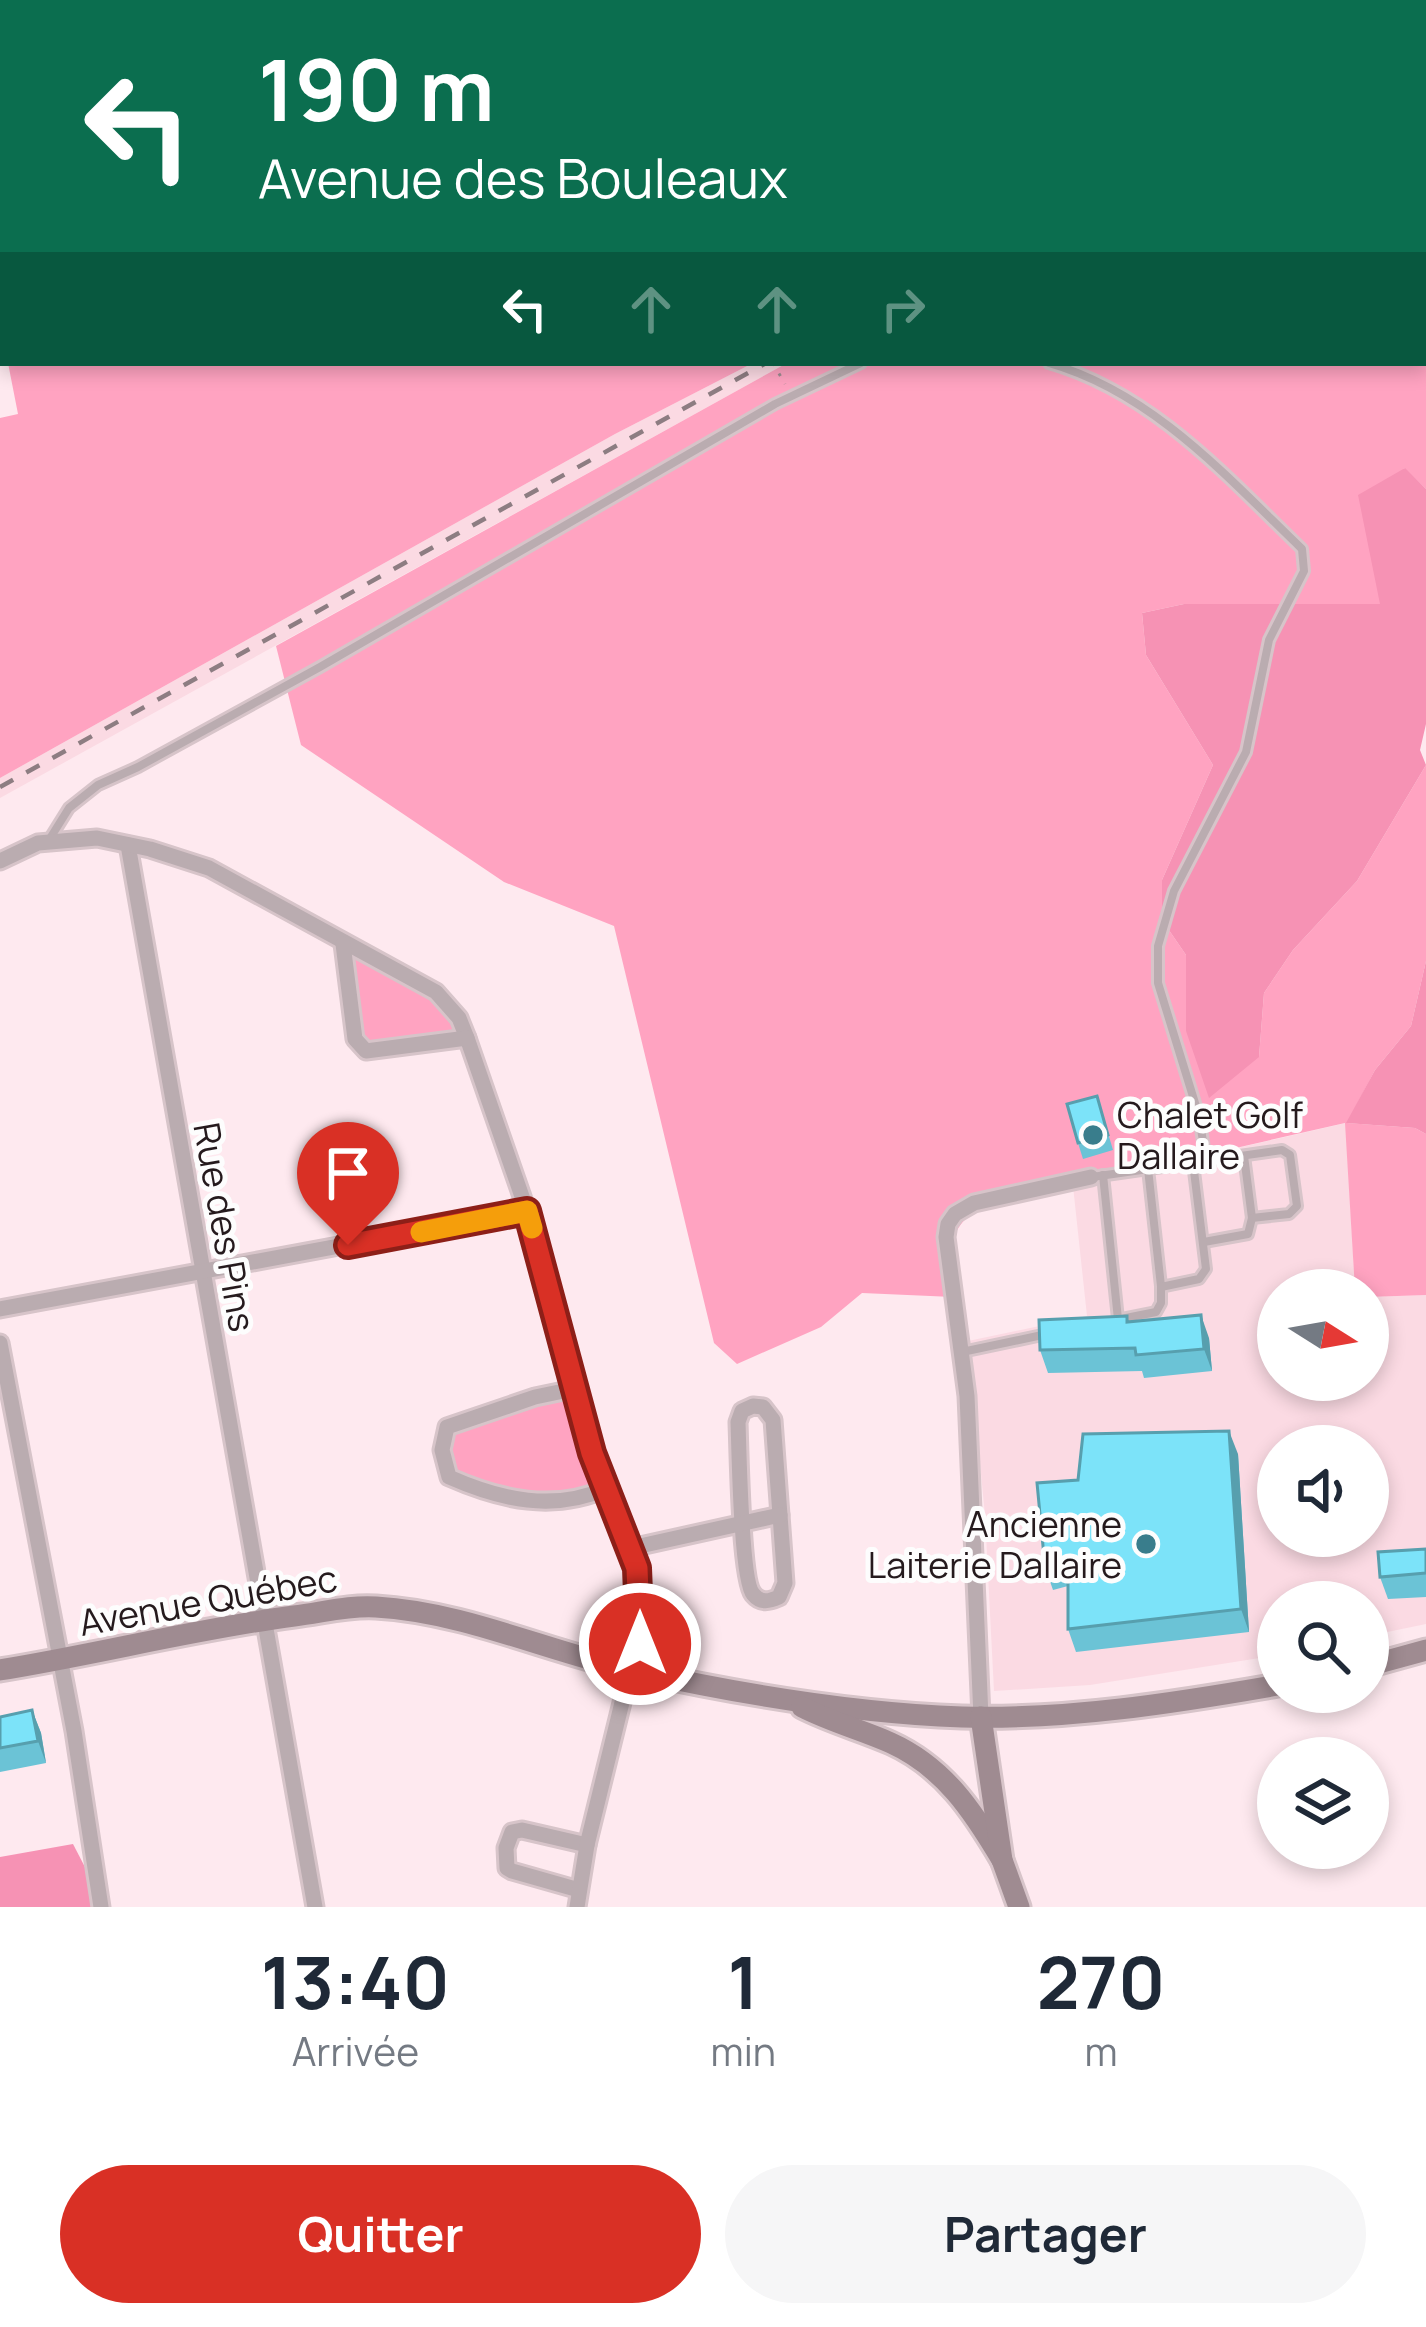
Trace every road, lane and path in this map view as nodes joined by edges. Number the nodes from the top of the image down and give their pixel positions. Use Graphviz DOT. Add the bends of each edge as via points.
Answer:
graph roads {
  1 [pos="775,366"];
  2 [pos="855,366"];
  3 [pos="1057,366"];
  4 [pos="792,396"];
  5 [pos="48,842"];
  6 [pos="128,845"];
  7 [pos="0,861"];
  8 [pos="343,944"];
  9 [pos="467,1038"];
  10 [pos="1244,1156"];
  11 [pos="1206,1161"];
  12 [pos="1193,1163"];
  13 [pos="1148,1169"];
  14 [pos="1097,1176"];
  15 [pos="527,1211"];
  16 [pos="1252,1218"];
  17 [pos="1204,1242"];
  18 [pos="202,1272"];
  19 [pos="1161,1287"];
  20 [pos="0,1309"];
  21 [pos="1118,1319"];
  22 [pos="1096,1324"];
  23 [pos="1051,1333"];
  24 [pos="0,1343"];
  25 [pos="962,1352"];
  26 [pos="578,1388"];
  27 [pos="607,1488"];
  28 [pos="779,1515"];
  29 [pos="743,1522"];
  30 [pos="632,1548"];
  31 [pos="262,1620"];
  32 [pos="1426,1650"];
  33 [pos="60,1660"];
  34 [pos="1389,1660"];
  35 [pos="0,1670"];
  36 [pos="634,1670"];
  37 [pos="1257,1688"];
  38 [pos="790,1701"];
  39 [pos="981,1717"];
  40 [pos="587,1845"];
  41 [pos="1002,1860"];
  42 [pos="578,1899"];
  43 [pos="101,1907"];
  44 [pos="315,1907"];
  45 [pos="1019,1907"];
  1 -- 4 [label="path"];
  2 -- 4 [label="lane"];
  3 -- 11 [label="lane" via="1158,416 1306,560 1269,640 1246,752 1174,891 1158,946 1158,983"];
  4 -- 5 [label="lane" via="320,667 98,784 69,808"];
  5 -- 6 [label="street"];
  5 -- 7 [label="street"];
  6 -- 8 [label="street" via="209,868"];
  6 -- 18 [label="street, Rue des Pins"];
  8 -- 9 [label="street" via="436,992"];
  8 -- 9 [label="street" via="355,1039 366,1051"];
  9 -- 15 [label="street"];
  10 -- 11 [label="lane"];
  10 -- 16 [label="lane"];
  10 -- 16 [label="lane" via="1290,1155 1298,1206"];
  11 -- 12 [label="lane"];
  12 -- 13 [label="lane"];
  12 -- 17 [label="lane"];
  13 -- 14 [label="lane"];
  13 -- 19 [label="lane"];
  14 -- 21 [label="lane"];
  14 -- 25 [label="street" via="955,1214 946,1256"];
  15 -- 18 [label="street"];
  15 -- 26 [label="street"];
  16 -- 17 [label="lane" via="1248,1234"];
  17 -- 19 [label="lane" via="1199,1279"];
  18 -- 20 [label="street"];
  18 -- 31 [label="street, Rue des Pins"];
  19 -- 21 [label="lane" via="1156,1312"];
  21 -- 22 [label="lane"];
  23 -- 25 [label="lane"];
  24 -- 33 [label="street"];
  25 -- 39 [label="street"];
  26 -- 27 [label="street"];
  26 -- 27 [label="street" via="447,1427 449,1477 541,1503"];
  27 -- 30 [label="street"];
  28 -- 29 [label="street"];
  28 -- 29 [label="street" via="785,1583 770,1601 750,1590"];
  28 -- 29 [label="street" via="772,1420 753,1406 738,1422"];
  29 -- 30 [label="street"];
  30 -- 36 [label="street" via="640,1588"];
  31 -- 33 [label="street, Avenue Québec"];
  31 -- 36 [label="street, Avenue Québec" via="376,1607 474,1624"];
  31 -- 44 [label="street, Rue des Pins"];
  32 -- 34 [label="street"];
  33 -- 35 [label="street, Avenue Québec"];
  33 -- 43 [label="street"];
  36 -- 38 [label="street, Avenue Québec"];
  36 -- 40 [label="street"];
  37 -- 39 [label="street, Avenue Québec"];
  38 -- 39 [label="street, Avenue Québec"];
  38 -- 41 [label="street" via="930,1766 958,1790"];
  39 -- 41 [label="street"];
  40 -- 42 [label="street"];
  40 -- 42 [label="street" via="522,1830 512,1832 506,1848 507,1868"];
  41 -- 45 [label="street"];
}
